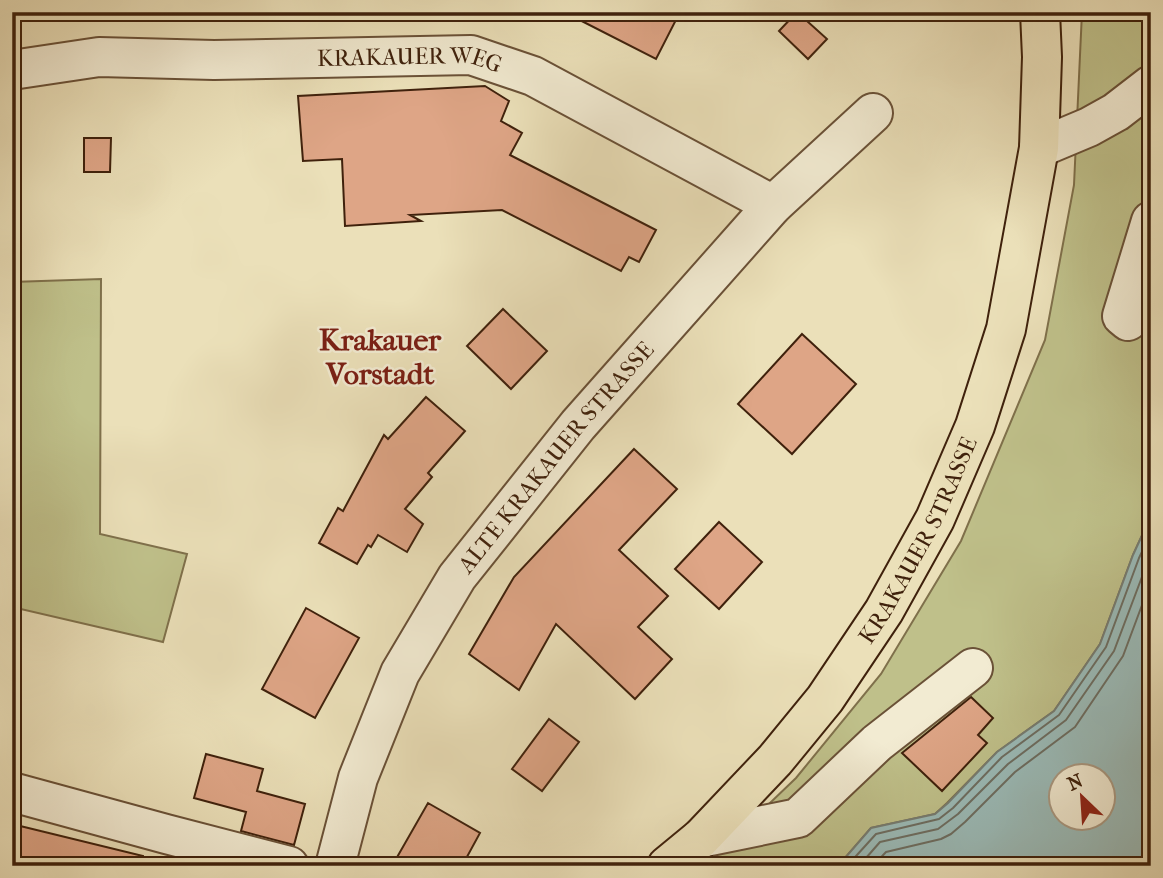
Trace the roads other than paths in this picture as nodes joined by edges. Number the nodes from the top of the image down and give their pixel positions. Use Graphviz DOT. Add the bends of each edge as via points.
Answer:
graph roads {
  1 [pos="1040,12"];
  2 [pos="12,70"];
  3 [pos="1151,85"];
  4 [pos="873,113"];
  5 [pos="1039,148"];
  6 [pos="773,205"];
  7 [pos="1151,221"];
  8 [pos="1128,321"];
  9 [pos="973,668"];
  10 [pos="12,792"];
  11 [pos="701,838"];
  12 [pos="289,866"];
  13 [pos="335,866"];
  14 [pos="667,866"];
  1 -- 5 [label="main road, KRAKAUER STRASSE"];
  2 -- 6 [label="street, KRAKAUER WEG" via="99,57 214,60 471,55 533,76"];
  3 -- 5 [label="street" via="1116,112"];
  4 -- 6 [label="street, ALTE KRAKAUER STRASSE"];
  5 -- 11 [label="main road, KRAKAUER STRASSE" via="1006,329 975,426 935,519 884,611 825,699"];
  6 -- 13 [label="street, ALTE KRAKAUER STRASSE" via="578,425 457,577 400,673 358,778"];
  7 -- 8 [label="street" via="1122,316"];
  9 -- 11 [label="street" via="877,743 798,818"];
  10 -- 12 [label="street"];
  11 -- 14 [label="main road, KRAKAUER STRASSE"];
}
